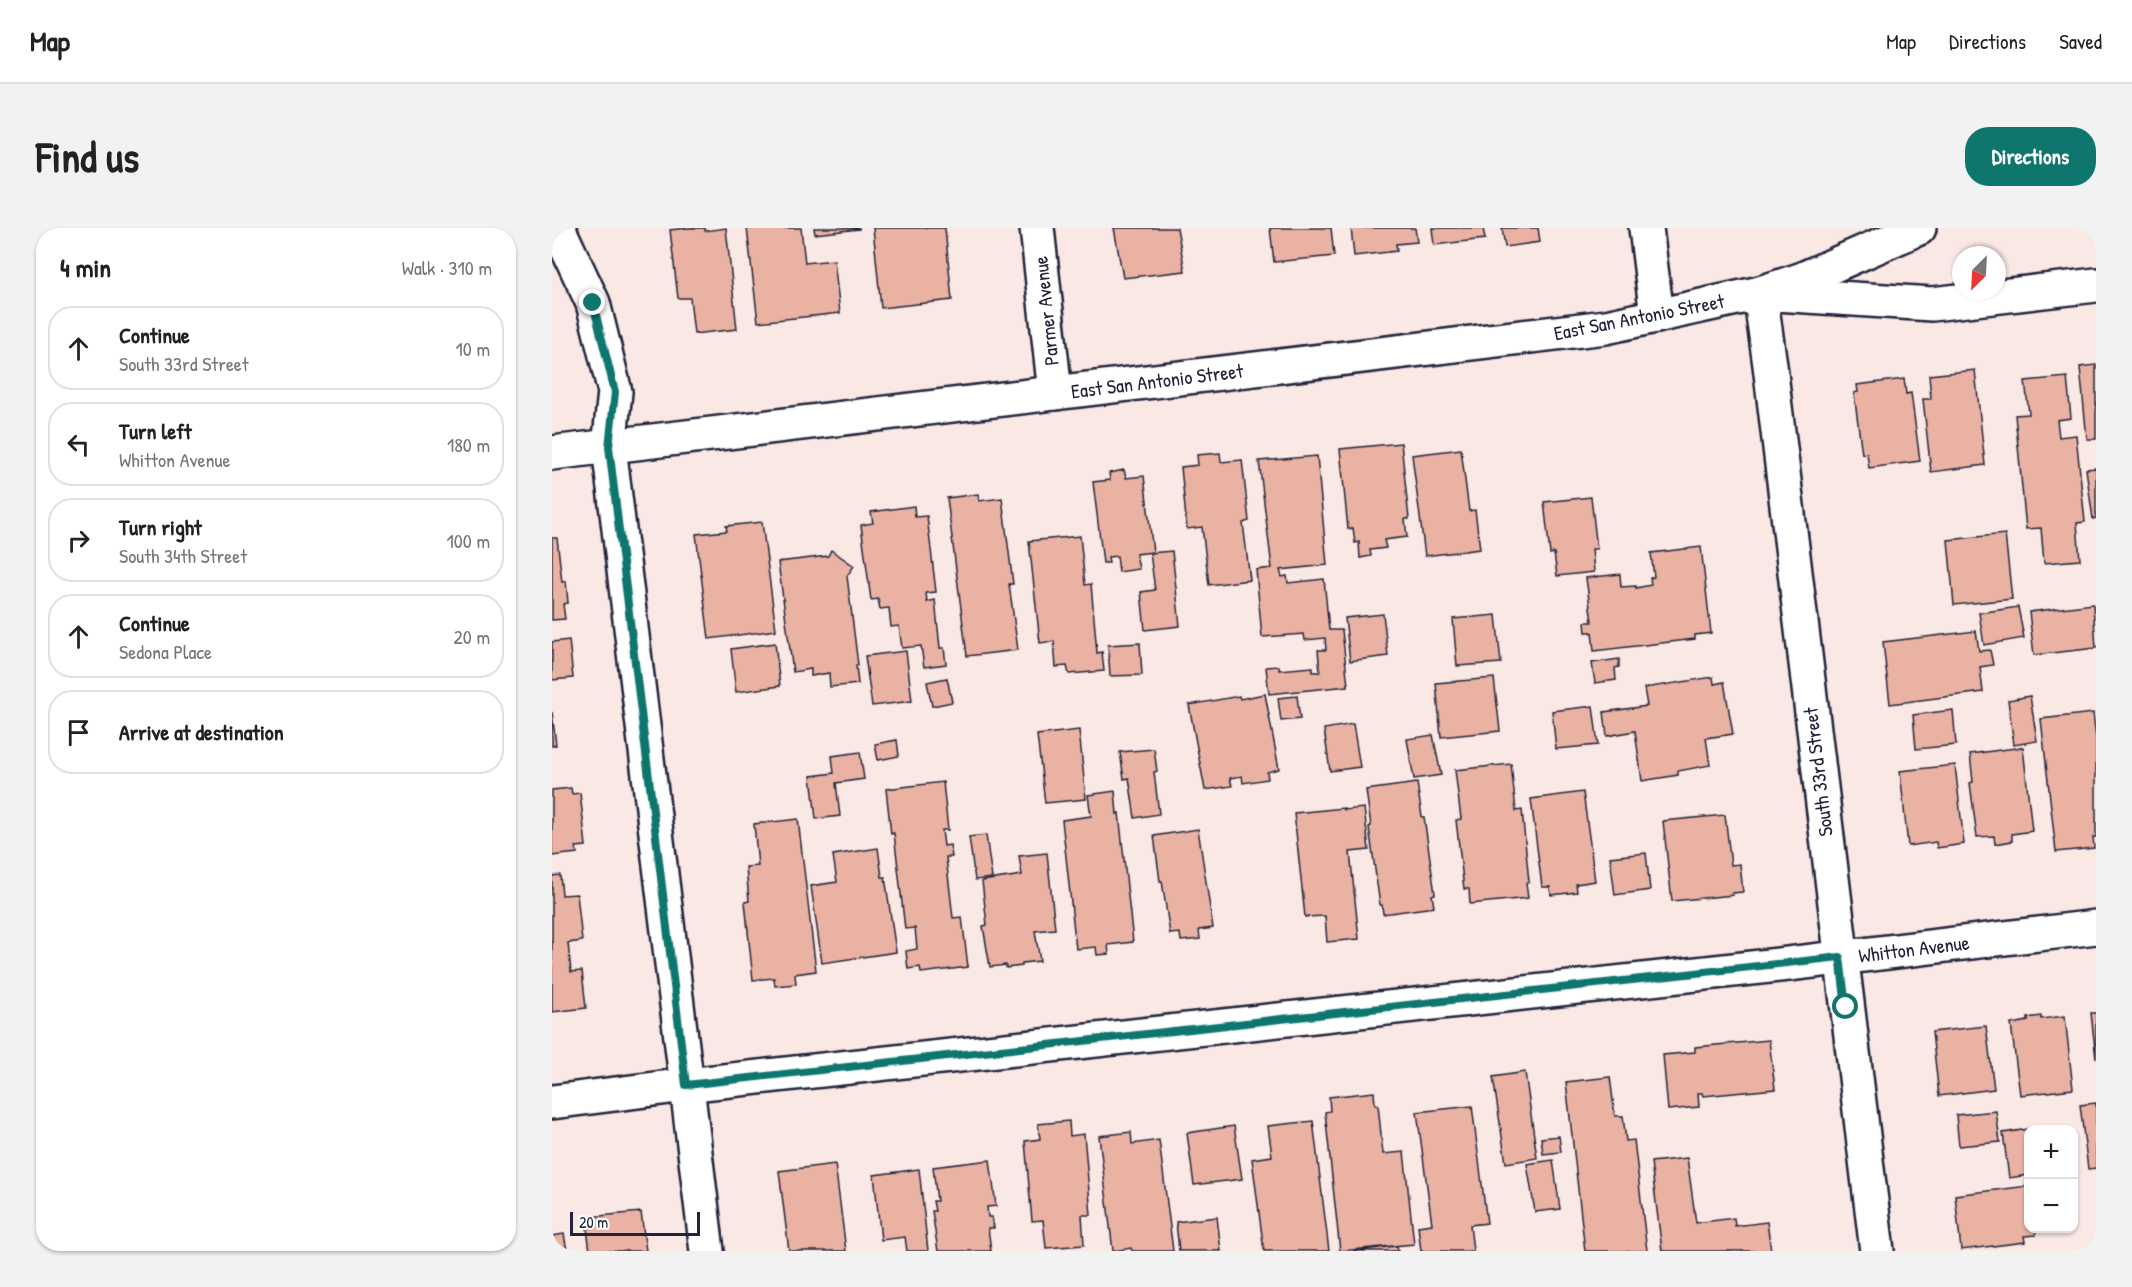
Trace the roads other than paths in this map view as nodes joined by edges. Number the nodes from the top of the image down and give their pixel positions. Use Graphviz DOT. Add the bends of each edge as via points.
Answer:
graph roads {
  1 [pos="558,228"];
  2 [pos="1037,228"];
  3 [pos="1646,228"];
  4 [pos="1918,228"];
  5 [pos="2096,285"];
  6 [pos="1760,293"];
  7 [pos="1657,316"];
  8 [pos="1055,393"];
  9 [pos="609,447"];
  10 [pos="552,453"];
  11 [pos="2096,927"];
  12 [pos="1840,957"];
  13 [pos="686,1085"];
  14 [pos="552,1102"];
  15 [pos="707,1251"];
  16 [pos="1877,1251"];
  1 -- 9 [label="street" via="593,303 615,392"];
  2 -- 8 [label="street, Parmer Avenue"];
  3 -- 7 [label="street"];
  4 -- 6 [label="street, East San Antonio Street" via="1800,280"];
  5 -- 6 [label="street, East San Antonio Street" via="1932,304"];
  6 -- 7 [label="street, East San Antonio Street"];
  6 -- 12 [label="street, South 33rd Street"];
  7 -- 8 [label="street, East San Antonio Street" via="1594,329"];
  8 -- 9 [label="street, East San Antonio Street"];
  9 -- 10 [label="street, East San Antonio Street"];
  9 -- 13 [label="street"];
  11 -- 12 [label="street, Whitton Avenue"];
  12 -- 13 [label="street, Whitton Avenue"];
  12 -- 16 [label="street, South 33rd Street"];
  13 -- 14 [label="street, Whitton Avenue"];
  13 -- 15 [label="street"];
}
